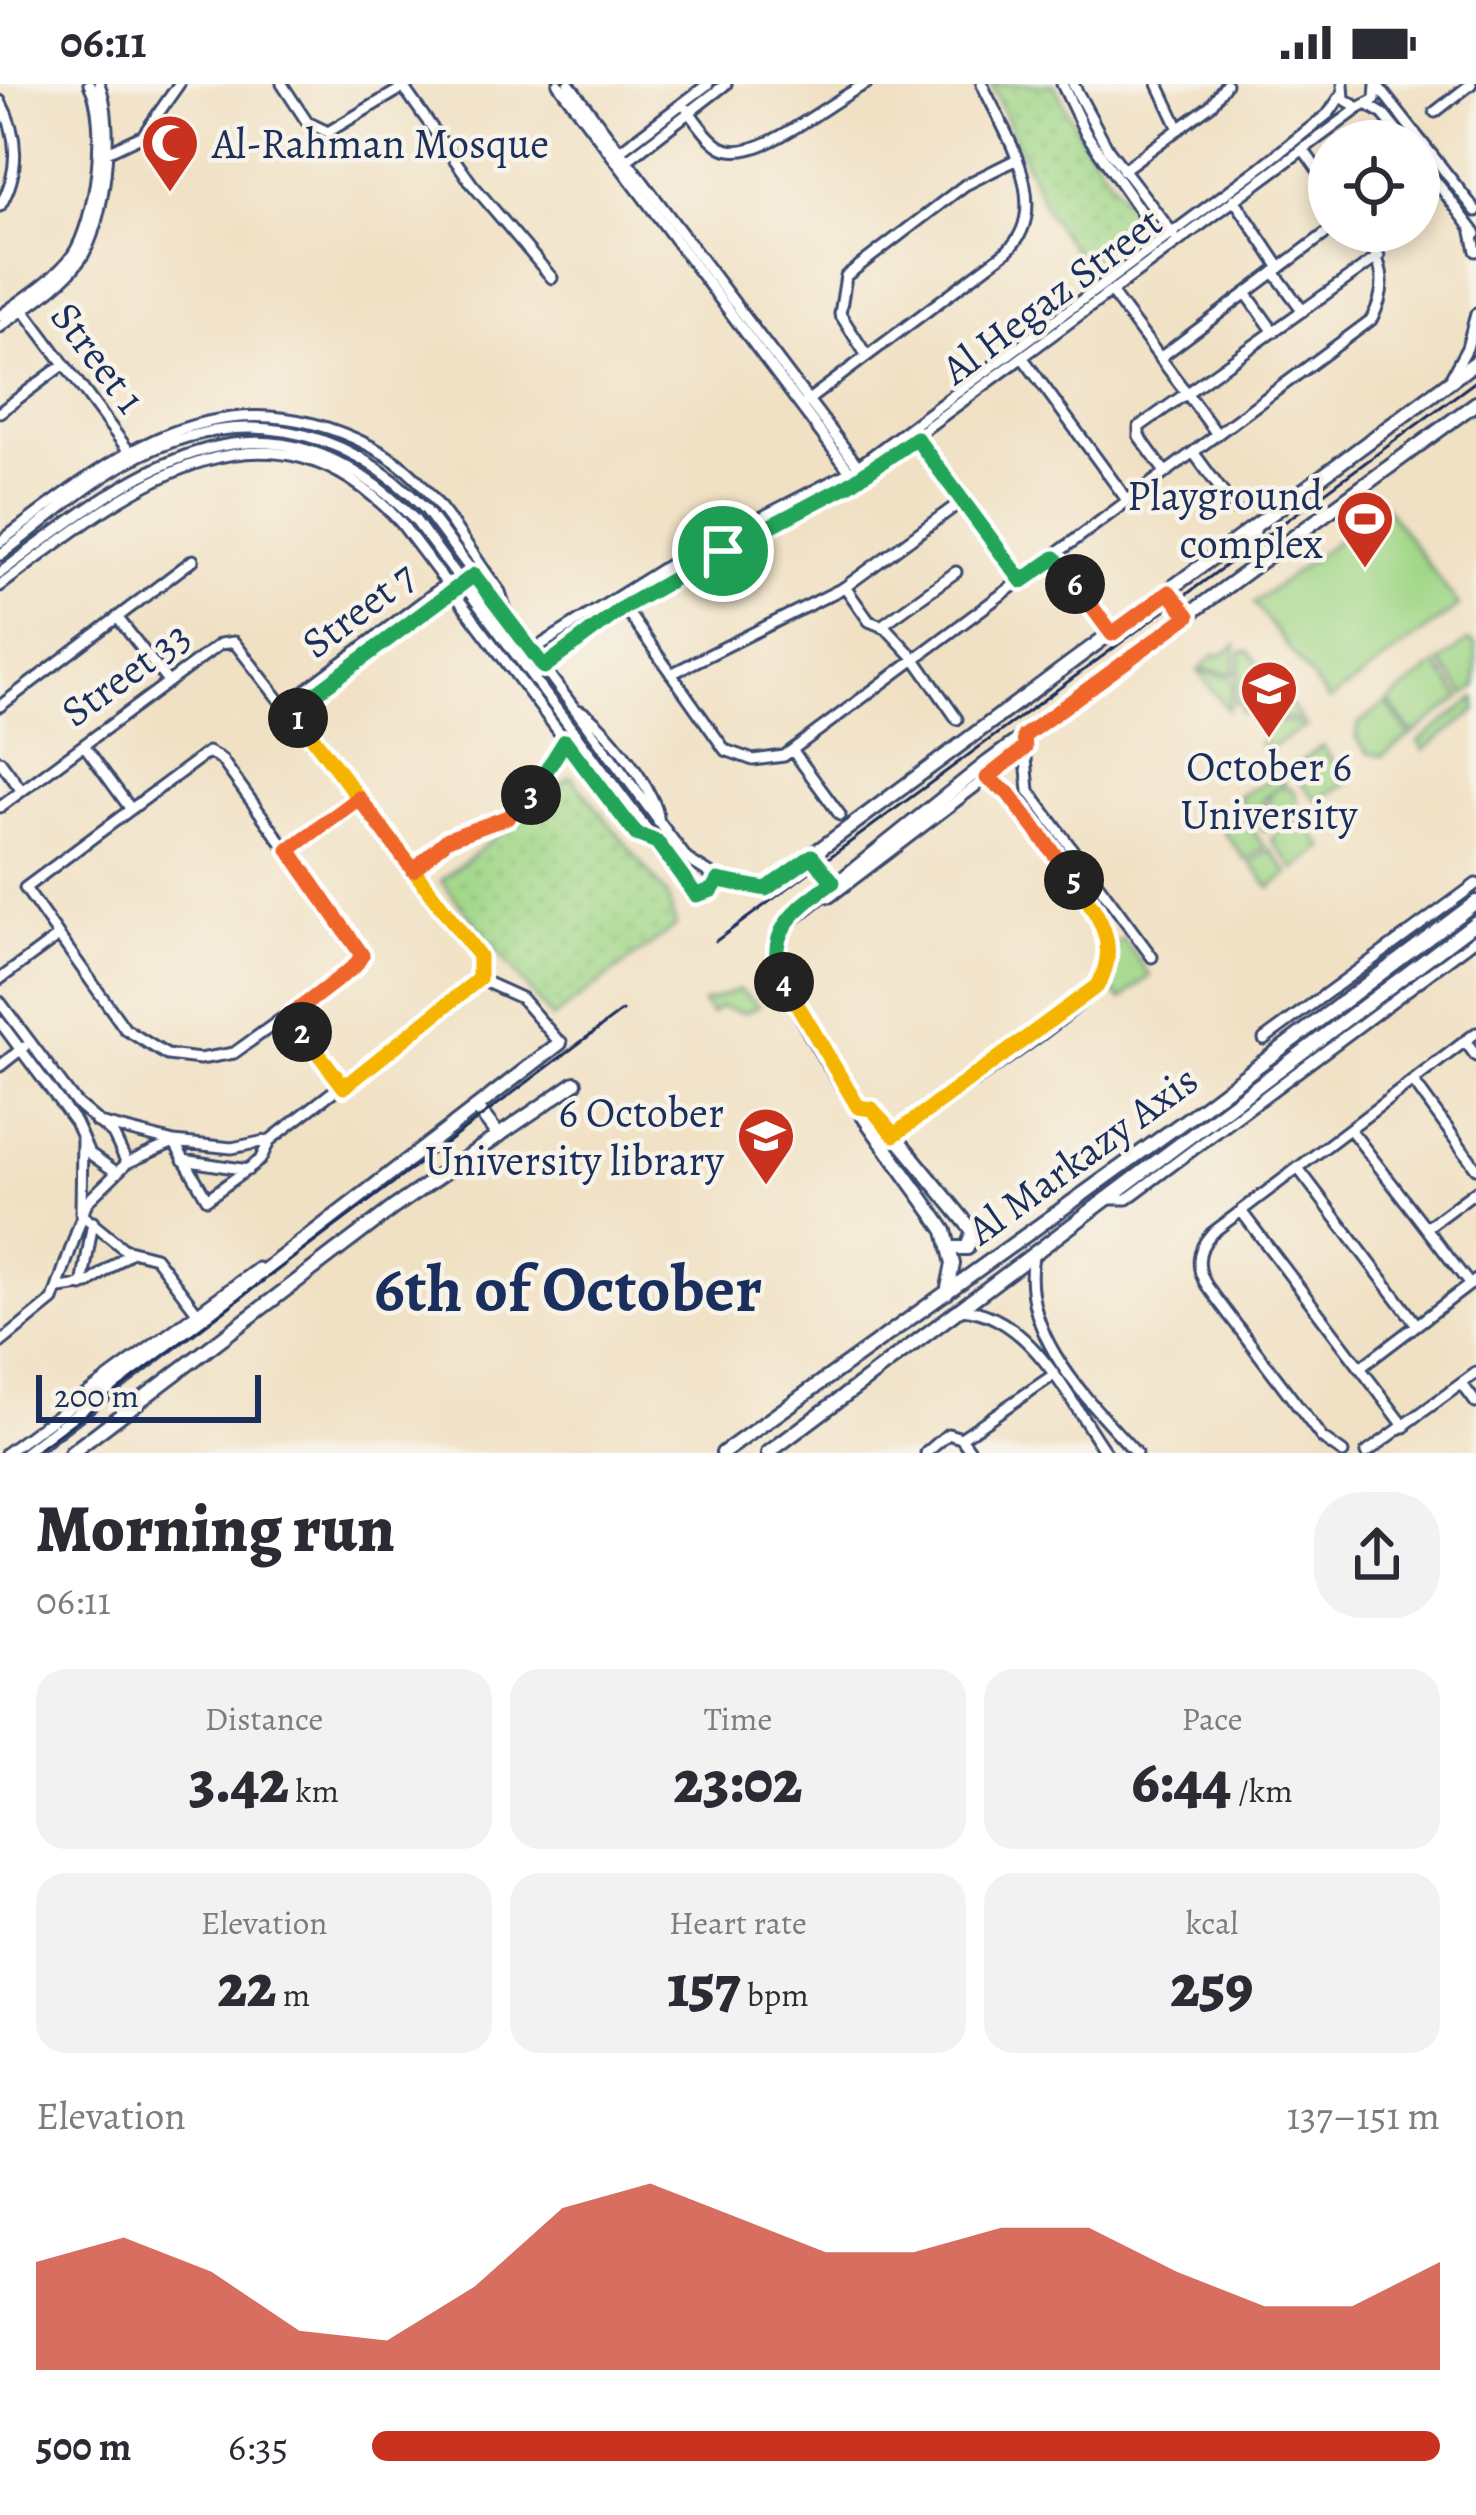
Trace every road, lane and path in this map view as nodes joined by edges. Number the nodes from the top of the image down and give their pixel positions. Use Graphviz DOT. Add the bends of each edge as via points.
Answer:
graph roads {
  1 [pos="89,84"];
  2 [pos="99,84"];
  3 [pos="179,84"];
  4 [pos="282,84"];
  5 [pos="558,84"];
  6 [pos="708,84"];
  7 [pos="726,84"];
  8 [pos="866,84"];
  9 [pos="982,84"];
  10 [pos="1062,84"];
  11 [pos="1072,84"];
  12 [pos="1158,84"];
  13 [pos="1226,84"];
  14 [pos="1376,84"];
  15 [pos="1471,84"];
  16 [pos="407,86"];
  17 [pos="1342,87"];
  18 [pos="574,89"];
  19 [pos="1454,89"];
  20 [pos="0,101"];
  21 [pos="1364,106"];
  22 [pos="686,108"];
  23 [pos="1435,112"];
  24 [pos="1380,120"];
  25 [pos="1179,129"];
  26 [pos="1303,149"];
  27 [pos="101,154"];
  28 [pos="1308,156"];
  29 [pos="622,157"];
  30 [pos="1015,160"];
  31 [pos="1123,170"];
  32 [pos="1440,187"];
  33 [pos="1234,200"];
  34 [pos="0,206"];
  35 [pos="1476,211"];
  36 [pos="1473,230"];
  37 [pos="1174,236"];
  38 [pos="1163,243"];
  39 [pos="1308,247"];
  40 [pos="1476,251"];
  41 [pos="1375,252"];
  42 [pos="1378,256"];
  43 [pos="1277,270"];
  44 [pos="552,278"];
  45 [pos="1111,292"];
  46 [pos="1246,293"];
  47 [pos="21,306"];
  48 [pos="1303,311"];
  49 [pos="1476,314"];
  50 [pos="0,316"];
  51 [pos="0,327"];
  52 [pos="1274,332"];
  53 [pos="867,356"];
  54 [pos="1160,357"];
  55 [pos="1023,358"];
  56 [pos="1476,362"];
  57 [pos="64,364"];
  58 [pos="1442,388"];
  59 [pos="1188,394"];
  60 [pos="804,404"];
  61 [pos="1476,404"];
  62 [pos="0,412"];
  63 [pos="216,419"];
  64 [pos="224,431"];
  65 [pos="1217,434"];
  66 [pos="916,438"];
  67 [pos="128,450"];
  68 [pos="1193,452"];
  69 [pos="1165,472"];
  70 [pos="857,473"];
  71 [pos="78,490"];
  72 [pos="1127,500"];
  73 [pos="962,501"];
  74 [pos="1235,509"];
  75 [pos="1255,528"];
  76 [pos="0,542"];
  77 [pos="1273,551"];
  78 [pos="0,556"];
  79 [pos="1055,558"];
  80 [pos="193,560"];
  81 [pos="471,571"];
  82 [pos="956,572"];
  83 [pos="0,573"];
  84 [pos="1022,581"];
  85 [pos="456,583"];
  86 [pos="0,586"];
  87 [pos="845,587"];
  88 [pos="1169,592"];
  89 [pos="624,607"];
  90 [pos="1188,616"];
  91 [pos="117,617"];
  92 [pos="508,619"];
  93 [pos="880,626"];
  94 [pos="1112,634"];
  95 [pos="531,650"];
  96 [pos="520,658"];
  97 [pos="914,659"];
  98 [pos="544,667"];
  99 [pos="671,674"];
  100 [pos="535,678"];
  101 [pos="168,682"];
  102 [pos="0,706"];
  103 [pos="290,707"];
  104 [pos="957,719"];
  105 [pos="565,741"];
  106 [pos="1024,742"];
  107 [pos="84,745"];
  108 [pos="793,751"];
  109 [pos="0,761"];
  110 [pos="987,778"];
  111 [pos="22,790"];
  112 [pos="359,798"];
  113 [pos="0,807"];
  114 [pos="130,808"];
  115 [pos="840,815"];
  116 [pos="657,842"];
  117 [pos="289,850"];
  118 [pos="812,856"];
  119 [pos="413,870"];
  120 [pos="718,880"];
  121 [pos="1476,884"];
  122 [pos="766,889"];
  123 [pos="831,890"];
  124 [pos="1476,902"];
  125 [pos="1476,922"];
  126 [pos="57,938"];
  127 [pos="1476,939"];
  128 [pos="1152,957"];
  129 [pos="480,973"];
  130 [pos="0,979"];
  131 [pos="0,1002"];
  132 [pos="290,1016"];
  133 [pos="0,1022"];
  134 [pos="1476,1033"];
  135 [pos="1264,1039"];
  136 [pos="1465,1041"];
  137 [pos="560,1043"];
  138 [pos="26,1046"];
  139 [pos="1476,1056"];
  140 [pos="0,1066"];
  141 [pos="1413,1081"];
  142 [pos="574,1083"];
  143 [pos="344,1087"];
  144 [pos="858,1107"];
  145 [pos="478,1109"];
  146 [pos="96,1122"];
  147 [pos="911,1124"];
  148 [pos="1350,1129"];
  149 [pos="894,1135"];
  150 [pos="499,1136"];
  151 [pos="82,1137"];
  152 [pos="439,1139"];
  153 [pos="270,1140"];
  154 [pos="174,1142"];
  155 [pos="183,1160"];
  156 [pos="127,1162"];
  157 [pos="459,1164"];
  158 [pos="1298,1168"];
  159 [pos="1476,1168"];
  160 [pos="248,1170"];
  161 [pos="116,1172"];
  162 [pos="1476,1191"];
  163 [pos="1106,1199"];
  164 [pos="1241,1211"];
  165 [pos="81,1214"];
  166 [pos="93,1222"];
  167 [pos="1426,1228"];
  168 [pos="300,1247"];
  169 [pos="951,1248"];
  170 [pos="131,1252"];
  171 [pos="1033,1256"];
  172 [pos="1473,1282"];
  173 [pos="82,1286"];
  174 [pos="60,1288"];
  175 [pos="947,1293"];
  176 [pos="960,1309"];
  177 [pos="196,1312"];
  178 [pos="1417,1325"];
  179 [pos="0,1343"];
  180 [pos="1360,1368"];
  181 [pos="1476,1373"];
  182 [pos="1052,1376"];
  183 [pos="113,1381"];
  184 [pos="1462,1384"];
  185 [pos="1476,1402"];
  186 [pos="1405,1427"];
  187 [pos="961,1438"];
  188 [pos="6,1453"];
  189 [pos="28,1453"];
  190 [pos="70,1453"];
  191 [pos="723,1453"];
  192 [pos="768,1453"];
  193 [pos="926,1453"];
  194 [pos="972,1453"];
  195 [pos="1106,1453"];
  196 [pos="1136,1453"];
  197 [pos="1343,1453"];
  198 [pos="1366,1453"];
  1 -- 27 [label="street"];
  2 -- 27 [label="street" via="107,110"];
  3 -- 27 [label="street" via="143,135"];
  4 -- 16 [label="street" via="308,122 328,132"];
  5 -- 18 [label="street"];
  6 -- 22 [label="street"];
  7 -- 22 [label="street"];
  8 -- 22 [label="street" via="752,151 718,145"];
  9 -- 30 [label="street"];
  10 -- 38 [label="street" via="1096,150"];
  11 -- 31 [label="street"];
  12 -- 25 [label="street"];
  13 -- 25 [label="street"];
  14 -- 21 [label="street"];
  14 -- 35 [label="street"];
  15 -- 19 [label="street"];
  16 -- 44 [label="street" via="472,184"];
  17 -- 21 [label="street"];
  17 -- 37 [label="street, Al Hegaz Street" via="1324,118"];
  18 -- 29 [label="street"];
  19 -- 23 [label="street"];
  20 -- 34 [label="street" via="16,158"];
  21 -- 24 [label="street"];
  21 -- 26 [label="street, Al Hegaz Street"];
  22 -- 29 [label="street"];
  25 -- 31 [label="street"];
  26 -- 28 [label="street"];
  26 -- 33 [label="street, Al Hegaz Street"];
  27 -- 47 [label="street" via="79,244"];
  29 -- 60 [label="street"];
  30 -- 53 [label="street" via="1030,209 1019,239"];
  30 -- 53 [label="street" via="965,185 846,276 840,314"];
  31 -- 37 [label="street"];
  32 -- 36 [label="street"];
  33 -- 37 [label="street, Al Hegaz Street"];
  33 -- 43 [label="street"];
  36 -- 40 [label="street"];
  37 -- 38 [label="street, Al Hegaz Street"];
  38 -- 45 [label="street, Al Hegaz Street"];
  38 -- 70 [label="street, Al Hegaz Street"];
  39 -- 43 [label="street"];
  41 -- 42 [label="street"];
  42 -- 48 [label="street"];
  42 -- 65 [label="street" via="1383,284 1371,320"];
  43 -- 46 [label="street"];
  43 -- 48 [label="street"];
  45 -- 54 [label="street"];
  45 -- 55 [label="street, Al Hegaz Street"];
  46 -- 52 [label="street"];
  46 -- 54 [label="street"];
  47 -- 50 [label="street"];
  47 -- 51 [label="street"];
  47 -- 57 [label="street, Street 1"];
  48 -- 52 [label="street"];
  49 -- 58 [label="street" via="1467,348"];
  52 -- 59 [label="street"];
  53 -- 60 [label="street"];
  54 -- 59 [label="street"];
  55 -- 66 [label="street, Al Hegaz Street"];
  55 -- 72 [label="street"];
  56 -- 58 [label="main road"];
  57 -- 62 [label="street"];
  57 -- 67 [label="street, Street 1"];
  58 -- 75 [label="main road"];
  59 -- 65 [label="street"];
  59 -- 69 [label="street" via="1138,429"];
  60 -- 70 [label="street"];
  61 -- 77 [label="main road"];
  63 -- 64 [label="street"];
  63 -- 67 [label="street"];
  63 -- 92 [label="street" via="280,418 370,446 405,470 500,592"];
  64 -- 71 [label="street" via="157,447"];
  64 -- 81 [label="street" via="285,429 355,452 400,483"];
  65 -- 68 [label="street"];
  66 -- 70 [label="street, Al Hegaz Street"];
  66 -- 73 [label="street"];
  67 -- 71 [label="street"];
  68 -- 69 [label="street"];
  68 -- 74 [label="street"];
  69 -- 72 [label="street"];
  70 -- 89 [label="street, Al Hegaz Street"];
  70 -- 95 [label="street, Al Hegaz Street" via="670,564"];
  71 -- 76 [label="street"];
  71 -- 78 [label="street"];
  72 -- 79 [label="street"];
  73 -- 84 [label="street"];
  73 -- 87 [label="street"];
  75 -- 77 [label="main road" via="1249,555"];
  75 -- 88 [label="main road"];
  77 -- 90 [label="main road"];
  79 -- 84 [label="street"];
  79 -- 94 [label="street"];
  80 -- 91 [label="street"];
  81 -- 85 [label="street, Street 7"];
  81 -- 92 [label="street"];
  82 -- 93 [label="street"];
  83 -- 85 [label="street" via="146,470 246,443 299,447 358,471 415,520"];
  84 -- 97 [label="street"];
  85 -- 86 [label="street" via="368,490 327,468 258,454 196,461 143,483"];
  85 -- 96 [label="street"];
  85 -- 103 [label="street, Street 7"];
  85 -- 105 [label="street"];
  87 -- 93 [label="street"];
  87 -- 99 [label="street"];
  88 -- 90 [label="main road"];
  88 -- 94 [label="main road"];
  89 -- 98 [label="street, Al Hegaz Street"];
  89 -- 99 [label="street"];
  90 -- 106 [label="main road"];
  91 -- 101 [label="street"];
  91 -- 102 [label="street"];
  92 -- 95 [label="street"];
  93 -- 97 [label="street"];
  94 -- 118 [label="main road"];
  95 -- 96 [label="street, Al Hegaz Street"];
  95 -- 98 [label="street"];
  96 -- 100 [label="street"];
  97 -- 104 [label="street"];
  97 -- 108 [label="street"];
  98 -- 100 [label="street, Al Hegaz Street"];
  98 -- 120 [label="street" via="577,710 595,718 658,804 658,822"];
  99 -- 108 [label="street" via="724,750 754,760"];
  100 -- 116 [label="street"];
  101 -- 103 [label="street, Street 33" via="234,642"];
  101 -- 107 [label="street, Street 33"];
  103 -- 112 [label="street"];
  105 -- 116 [label="street" via="636,834"];
  105 -- 119 [label="street" via="520,808 448,839"];
  106 -- 110 [label="street"];
  106 -- 123 [label="main road"];
  106 -- 128 [label="street" via="1029,790"];
  107 -- 111 [label="street, Street 33"];
  107 -- 114 [label="street"];
  108 -- 115 [label="street"];
  109 -- 111 [label="street"];
  110 -- 123 [label="street"];
  110 -- 147 [label="street" via="1011,797 1100,919 1107,965 1087,998"];
  111 -- 113 [label="street, Street 33"];
  112 -- 117 [label="street"];
  112 -- 119 [label="street"];
  114 -- 117 [label="street" via="208,752"];
  114 -- 126 [label="street" via="27,885"];
  116 -- 120 [label="street" via="696,895"];
  117 -- 132 [label="street" via="362,955"];
  118 -- 122 [label="main road"];
  118 -- 123 [label="main road"];
  119 -- 129 [label="street"];
  120 -- 122 [label="street"];
  121 -- 135 [label="street"];
  123 -- 144 [label="main road" via="786,920 775,944 778,970"];
  124 -- 175 [label="main road, Al Markazy Axis"];
  125 -- 163 [label="main road, Al Markazy Axis"];
  126 -- 130 [label="street"];
  126 -- 132 [label="street" via="124,1029 166,1055 234,1053"];
  127 -- 163 [label="street" via="1127,1199"];
  129 -- 137 [label="street" via="521,998"];
  129 -- 143 [label="street"];
  131 -- 138 [label="street"];
  132 -- 143 [label="street"];
  133 -- 138 [label="street"];
  134 -- 136 [label="street"];
  136 -- 139 [label="street"];
  136 -- 141 [label="street"];
  137 -- 145 [label="main road"];
  138 -- 140 [label="street"];
  138 -- 146 [label="street"];
  138 -- 151 [label="street"];
  141 -- 148 [label="street"];
  141 -- 159 [label="street"];
  142 -- 150 [label="main road"];
  143 -- 153 [label="street"];
  144 -- 149 [label="main road" via="872,1109"];
  144 -- 169 [label="main road"];
  145 -- 150 [label="main road"];
  145 -- 152 [label="main road"];
  146 -- 154 [label="street"];
  146 -- 156 [label="street" via="113,1134"];
  147 -- 149 [label="main road"];
  148 -- 158 [label="street"];
  148 -- 167 [label="street"];
  149 -- 169 [label="main road" via="973,1231 967,1248"];
  150 -- 157 [label="main road"];
  151 -- 161 [label="street" via="94,1159"];
  151 -- 165 [label="street"];
  152 -- 157 [label="main road" via="458,1144"];
  152 -- 168 [label="main road"];
  153 -- 154 [label="street" via="219,1148"];
  153 -- 160 [label="street"];
  154 -- 155 [label="street"];
  154 -- 156 [label="street"];
  155 -- 160 [label="street"];
  155 -- 160 [label="street" via="207,1199"];
  156 -- 161 [label="street"];
  157 -- 190 [label="main road"];
  158 -- 164 [label="street"];
  158 -- 178 [label="street"];
  161 -- 165 [label="street"];
  162 -- 167 [label="street"];
  163 -- 171 [label="main road, Al Markazy Axis"];
  164 -- 180 [label="street"];
  164 -- 197 [label="street" via="1212,1233 1198,1258 1202,1277 1322,1438"];
  165 -- 166 [label="street"];
  165 -- 174 [label="street"];
  166 -- 170 [label="street"];
  166 -- 173 [label="street"];
  167 -- 172 [label="street"];
  168 -- 177 [label="street"];
  168 -- 183 [label="main road"];
  169 -- 175 [label="main road"];
  170 -- 173 [label="street"];
  170 -- 177 [label="street" via="161,1262"];
  171 -- 176 [label="main road, Al Markazy Axis"];
  171 -- 196 [label="street" via="1035,1320"];
  172 -- 178 [label="street"];
  173 -- 174 [label="street"];
  174 -- 179 [label="street"];
  175 -- 191 [label="main road, Al Markazy Axis"];
  176 -- 182 [label="street" via="1004,1321"];
  176 -- 192 [label="main road, Al Markazy Axis"];
  177 -- 183 [label="street"];
  178 -- 180 [label="street"];
  180 -- 186 [label="street"];
  181 -- 184 [label="street"];
  182 -- 187 [label="street"];
  182 -- 195 [label="street"];
  183 -- 188 [label="street"];
  183 -- 189 [label="main road"];
  184 -- 185 [label="street"];
  184 -- 186 [label="street"];
  186 -- 198 [label="street"];
  187 -- 193 [label="street" via="948,1435"];
  187 -- 194 [label="street"];
}
